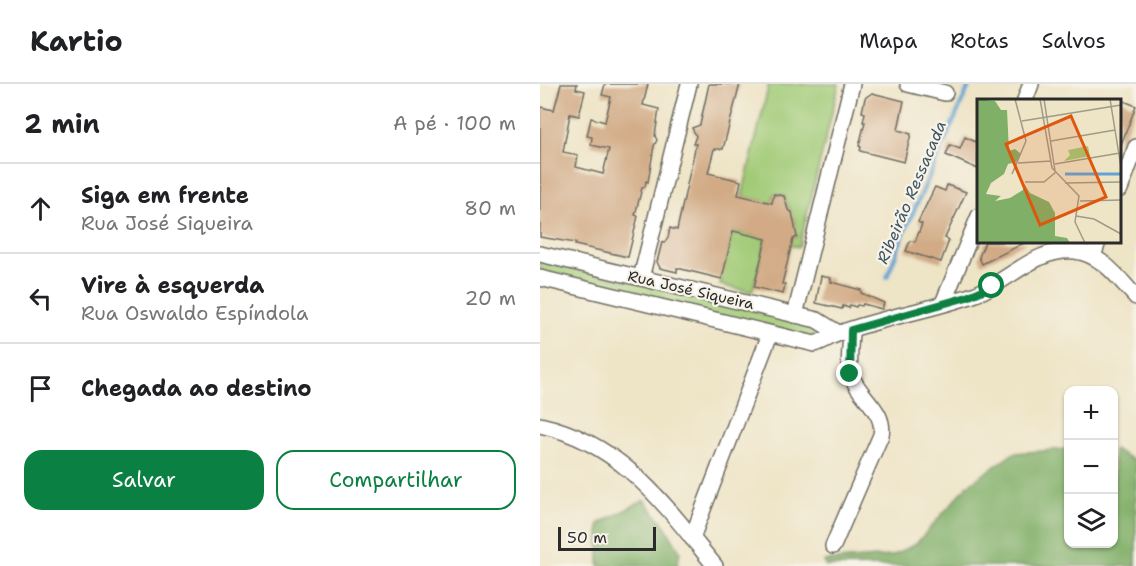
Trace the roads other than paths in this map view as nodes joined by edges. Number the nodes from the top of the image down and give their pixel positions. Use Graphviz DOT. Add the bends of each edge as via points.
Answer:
graph roads {
  1 [pos="689,84"];
  2 [pos="852,84"];
  3 [pos="908,84"];
  4 [pos="1031,84"];
  5 [pos="945,93"];
  6 [pos="1025,99"];
  7 [pos="1136,147"];
  8 [pos="1121,184"];
  9 [pos="977,218"];
  10 [pos="1096,249"];
  11 [pos="540,254"];
  12 [pos="540,278"];
  13 [pos="641,278"];
  14 [pos="1136,297"];
  15 [pos="943,303"];
  16 [pos="795,315"];
  17 [pos="844,332"];
  18 [pos="770,334"];
  19 [pos="540,425"];
  20 [pos="692,538"];
  21 [pos="833,546"];
  22 [pos="715,566"];
  1 -- 13 [label="street"];
  2 -- 16 [label="street"];
  3 -- 5 [label="street"];
  4 -- 6 [label="street"];
  7 -- 8 [label="street"];
  9 -- 15 [label="street"];
  10 -- 14 [label="street, Rua José Siqueira"];
  10 -- 15 [label="street, Rua José Siqueira" via="1045,255 979,293"];
  11 -- 13 [label="street, Rua José Siqueira"];
  12 -- 18 [label="street, Rua José Siqueira"];
  13 -- 16 [label="street, Rua José Siqueira"];
  15 -- 17 [label="street, Rua José Siqueira"];
  16 -- 17 [label="street, Rua José Siqueira"];
  17 -- 18 [label="street, Rua José Siqueira" via="815,344"];
  17 -- 21 [label="street" via="850,374 883,427"];
  18 -- 20 [label="street"];
  19 -- 20 [label="street" via="573,434 628,467"];
  20 -- 22 [label="street"];
}
